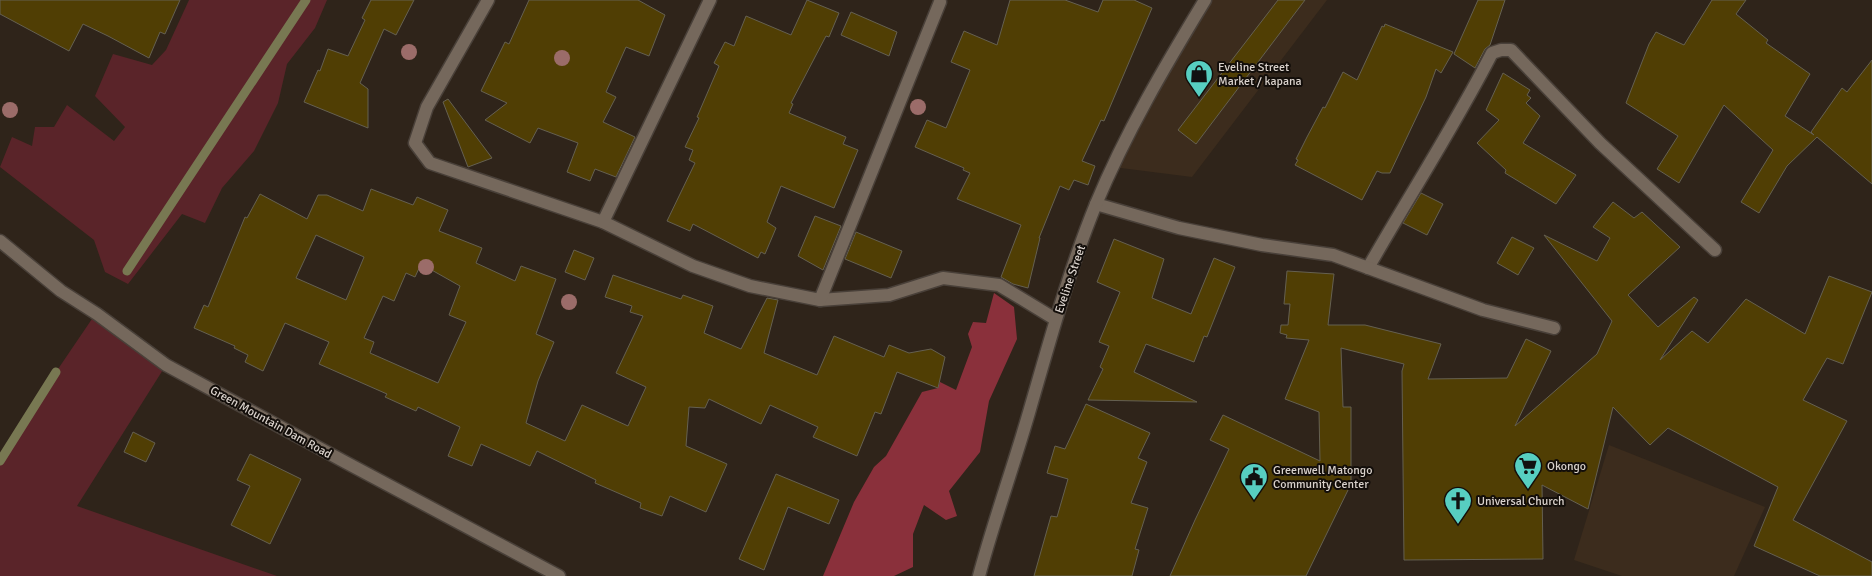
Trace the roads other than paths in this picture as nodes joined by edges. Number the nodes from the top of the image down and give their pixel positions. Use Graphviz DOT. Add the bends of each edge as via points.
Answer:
graph roads {
  1 [pos="488,0"];
  2 [pos="710,0"];
  3 [pos="1205,0"];
  4 [pos="940,2"];
  5 [pos="1096,204"];
  6 [pos="604,222"];
  7 [pos="0,241"];
  8 [pos="1715,250"];
  9 [pos="1368,268"];
  10 [pos="820,300"];
  11 [pos="1056,319"];
  12 [pos="1554,328"];
  13 [pos="560,576"];
  14 [pos="979,576"];
  1 -- 6 [label="street" via="427,107 415,143 430,163"];
  2 -- 6 [label="street"];
  3 -- 5 [label="street, Eveline Street" via="1138,114"];
  4 -- 10 [label="street"];
  5 -- 9 [label="street" via="1188,230 1262,246 1333,255"];
  5 -- 11 [label="street, Eveline Street"];
  6 -- 10 [label="street" via="693,266 750,286"];
  7 -- 13 [label="street, Green Mountain Dam Road" via="61,291 166,365"];
  8 -- 9 [label="street" via="1600,143 1511,50 1501,50 1492,53"];
  9 -- 12 [label="street" via="1483,310"];
  10 -- 11 [label="street" via="889,295 943,278 999,285"];
  11 -- 14 [label="street, Eveline Street"];
}
